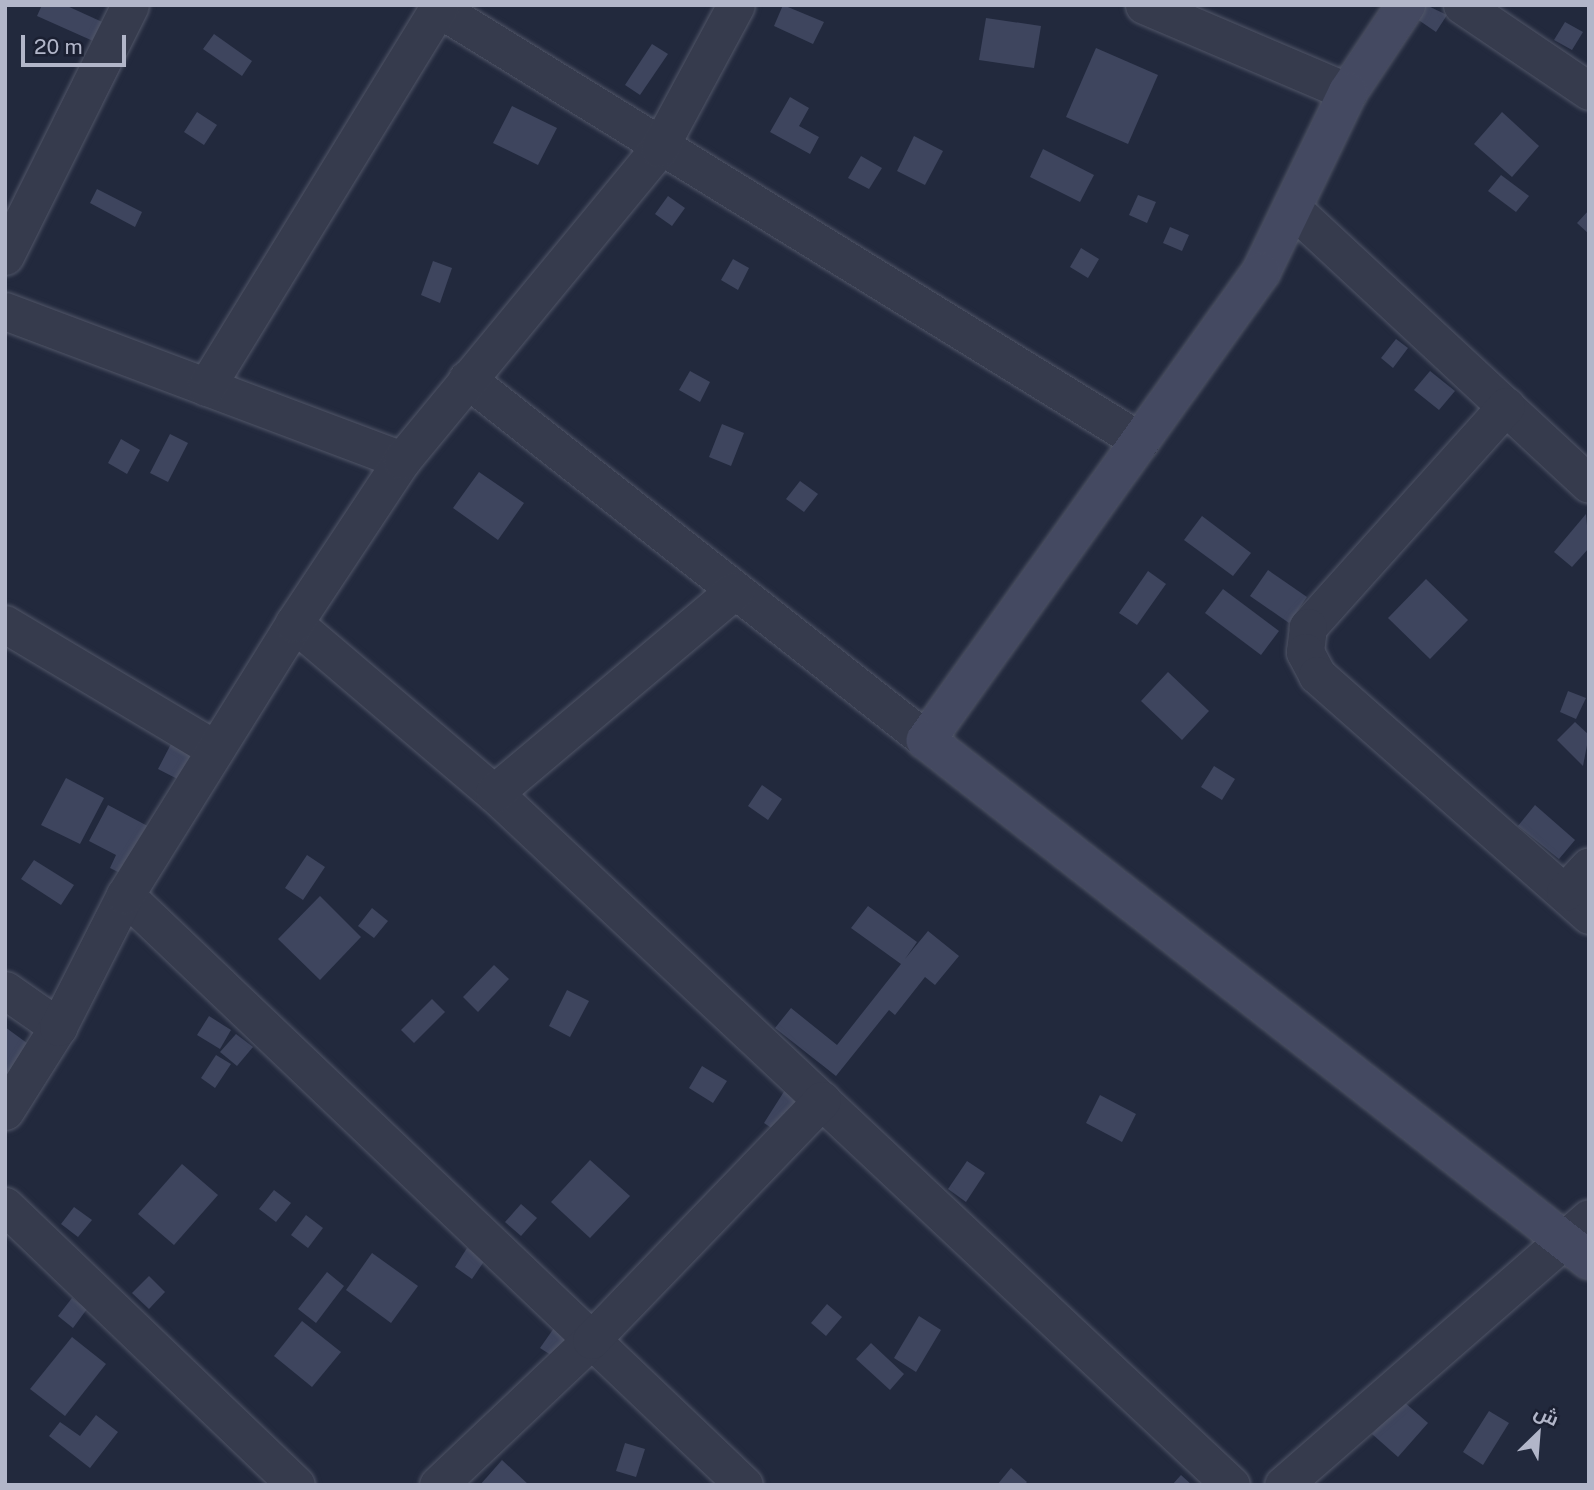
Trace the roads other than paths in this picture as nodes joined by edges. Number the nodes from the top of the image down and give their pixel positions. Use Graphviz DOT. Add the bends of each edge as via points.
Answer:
graph roads {
  1 [pos="131,5"];
  2 [pos="736,5"];
  3 [pos="1144,5"];
  4 [pos="1406,5"];
  5 [pos="1462,5"];
  6 [pos="439,6"];
  7 [pos="1589,91"];
  8 [pos="1348,92"];
  9 [pos="659,148"];
  10 [pos="1292,208"];
  11 [pos="5,257"];
  12 [pos="5,311"];
  13 [pos="467,379"];
  14 [pos="206,387"];
  15 [pos="1506,406"];
  16 [pos="1140,441"];
  17 [pos="402,460"];
  18 [pos="1589,484"];
  19 [pos="735,590"];
  20 [pos="294,623"];
  21 [pos="5,624"];
  22 [pos="926,740"];
  23 [pos="215,749"];
  24 [pos="494,793"];
  25 [pos="1581,891"];
  26 [pos="125,895"];
  27 [pos="5,990"];
  28 [pos="58,1027"];
  29 [pos="822,1100"];
  30 [pos="5,1111"];
  31 [pos="5,1206"];
  32 [pos="1581,1240"];
  33 [pos="591,1340"];
  34 [pos="296,1485"];
  35 [pos="438,1485"];
  36 [pos="744,1485"];
  37 [pos="1231,1485"];
  38 [pos="1283,1485"];
  1 -- 11 [label="street"];
  2 -- 9 [label="street"];
  3 -- 8 [label="street"];
  4 -- 8 [label="street"];
  5 -- 7 [label="street"];
  6 -- 9 [label="street"];
  6 -- 14 [label="street"];
  8 -- 10 [label="street"];
  9 -- 13 [label="street"];
  9 -- 16 [label="street"];
  10 -- 15 [label="street"];
  10 -- 16 [label="street" via="1261,272"];
  12 -- 14 [label="street"];
  13 -- 17 [label="street"];
  13 -- 19 [label="street"];
  14 -- 17 [label="street"];
  15 -- 18 [label="street"];
  15 -- 25 [label="street" via="1308,626 1305,652 1317,675"];
  16 -- 22 [label="street"];
  17 -- 20 [label="street"];
  19 -- 22 [label="street"];
  19 -- 24 [label="street"];
  20 -- 23 [label="street"];
  20 -- 24 [label="street"];
  21 -- 23 [label="street"];
  22 -- 32 [label="street"];
  23 -- 26 [label="street"];
  24 -- 29 [label="street"];
  26 -- 28 [label="street"];
  26 -- 33 [label="street"];
  27 -- 28 [label="street"];
  28 -- 30 [label="street"];
  29 -- 33 [label="street"];
  29 -- 37 [label="street"];
  31 -- 34 [label="street"];
  32 -- 38 [label="street"];
  33 -- 35 [label="street"];
  33 -- 36 [label="street"];
}
